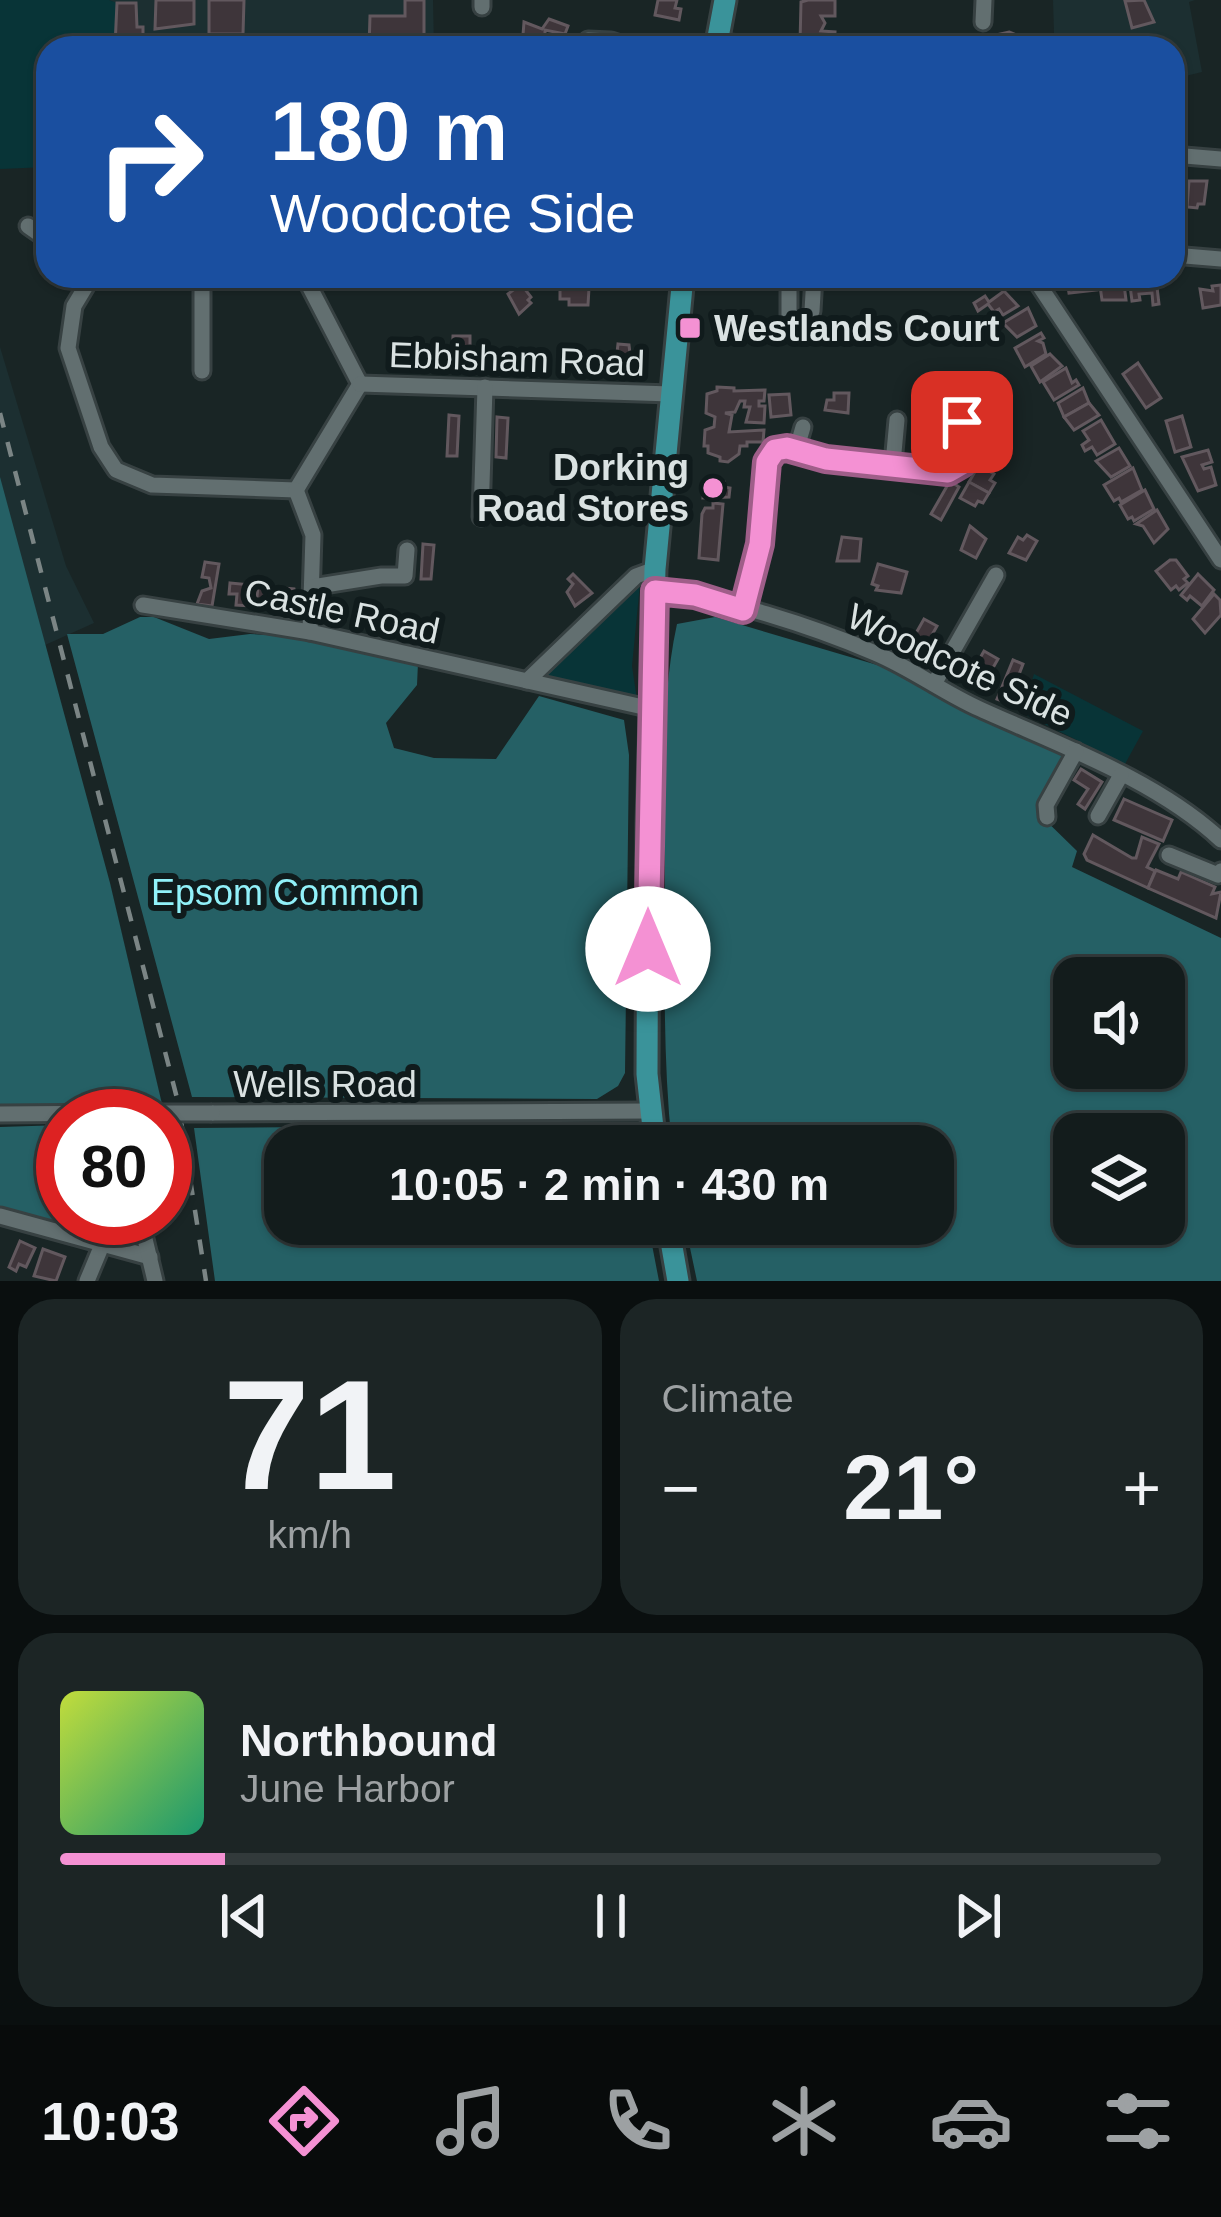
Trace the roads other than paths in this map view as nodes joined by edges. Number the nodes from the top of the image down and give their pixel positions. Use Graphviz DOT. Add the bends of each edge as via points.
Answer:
graph roads {
  1 [pos="725,0"];
  2 [pos="984,0"];
  3 [pos="983,22"];
  4 [pos="718,36"];
  5 [pos="1185,156"];
  6 [pos="1221,159"];
  7 [pos="28,226"];
  8 [pos="36,232"];
  9 [pos="1185,256"];
  10 [pos="1221,260"];
  11 [pos="85,288"];
  12 [pos="202,288"];
  13 [pos="310,288"];
  14 [pos="682,288"];
  15 [pos="789,288"];
  16 [pos="813,288"];
  17 [pos="1041,288"];
  18 [pos="202,371"];
  19 [pos="360,384"];
  20 [pos="485,387"];
  21 [pos="944,391"];
  22 [pos="671,394"];
  23 [pos="897,420"];
  24 [pos="803,427"];
  25 [pos="796,451"];
  26 [pos="893,463"];
  27 [pos="296,490"];
  28 [pos="482,517"];
  29 [pos="407,550"];
  30 [pos="1221,560"];
  31 [pos="996,575"];
  32 [pos="655,580"];
  33 [pos="312,587"];
  34 [pos="143,605"];
  35 [pos="743,610"];
  36 [pos="310,632"];
  37 [pos="527,681"];
  38 [pos="934,684"];
  39 [pos="652,709"];
  40 [pos="1076,751"];
  41 [pos="1120,775"];
  42 [pos="1098,816"];
  43 [pos="1047,817"];
  44 [pos="1221,840"];
  45 [pos="1169,855"];
  46 [pos="1221,871"];
  47 [pos="649,1111"];
  48 [pos="0,1114"];
  49 [pos="36,1114"];
  50 [pos="192,1114"];
  51 [pos="651,1125"];
  52 [pos="0,1216"];
  53 [pos="36,1226"];
  54 [pos="102,1245"];
  55 [pos="147,1245"];
  56 [pos="671,1245"];
  57 [pos="150,1258"];
  58 [pos="87,1281"];
  59 [pos="155,1281"];
  60 [pos="677,1281"];
  1 -- 4 [label="highway"];
  2 -- 3 [label="street"];
  5 -- 6 [label="street"];
  7 -- 8 [label="street"];
  9 -- 10 [label="street"];
  11 -- 27 [label="street" via="68,348 116,470 152,485"];
  12 -- 18 [label="street"];
  13 -- 19 [label="street, Ebbisham Road"];
  14 -- 22 [label="highway"];
  15 -- 16 [label="street" via="789,316 806,321"];
  17 -- 30 [label="street"];
  19 -- 20 [label="street, Ebbisham Road"];
  19 -- 27 [label="street, Ebbisham Road"];
  20 -- 22 [label="street, Ebbisham Road"];
  20 -- 28 [label="street"];
  21 -- 26 [label="street" via="965,431 962,464 948,472"];
  22 -- 32 [label="highway"];
  23 -- 26 [label="street"];
  24 -- 25 [label="street"];
  25 -- 26 [label="street"];
  25 -- 35 [label="street" via="781,448 767,462 760,544"];
  27 -- 33 [label="street" via="313,535"];
  29 -- 33 [label="street" via="405,576"];
  31 -- 38 [label="street"];
  32 -- 35 [label="street, Woodcote Side"];
  32 -- 37 [label="street" via="636,576"];
  32 -- 39 [label="highway"];
  33 -- 36 [label="street"];
  34 -- 36 [label="street, Castle Road"];
  35 -- 38 [label="street, Woodcote Side" via="877,654"];
  36 -- 37 [label="street, Castle Road"];
  37 -- 39 [label="street, Castle Road"];
  38 -- 40 [label="street, Woodcote Side"];
  39 -- 47 [label="highway"];
  40 -- 41 [label="street, Woodcote Side"];
  40 -- 43 [label="street"];
  41 -- 42 [label="street"];
  41 -- 44 [label="street, Woodcote Side"];
  45 -- 46 [label="street"];
  47 -- 50 [label="street, Wells Road, bridge"];
  47 -- 51 [label="highway"];
  48 -- 49 [label="street, Wells Road"];
  52 -- 53 [label="street"];
  54 -- 57 [label="street"];
  54 -- 58 [label="street"];
  55 -- 57 [label="street"];
  56 -- 60 [label="highway"];
  57 -- 59 [label="street"];
}
